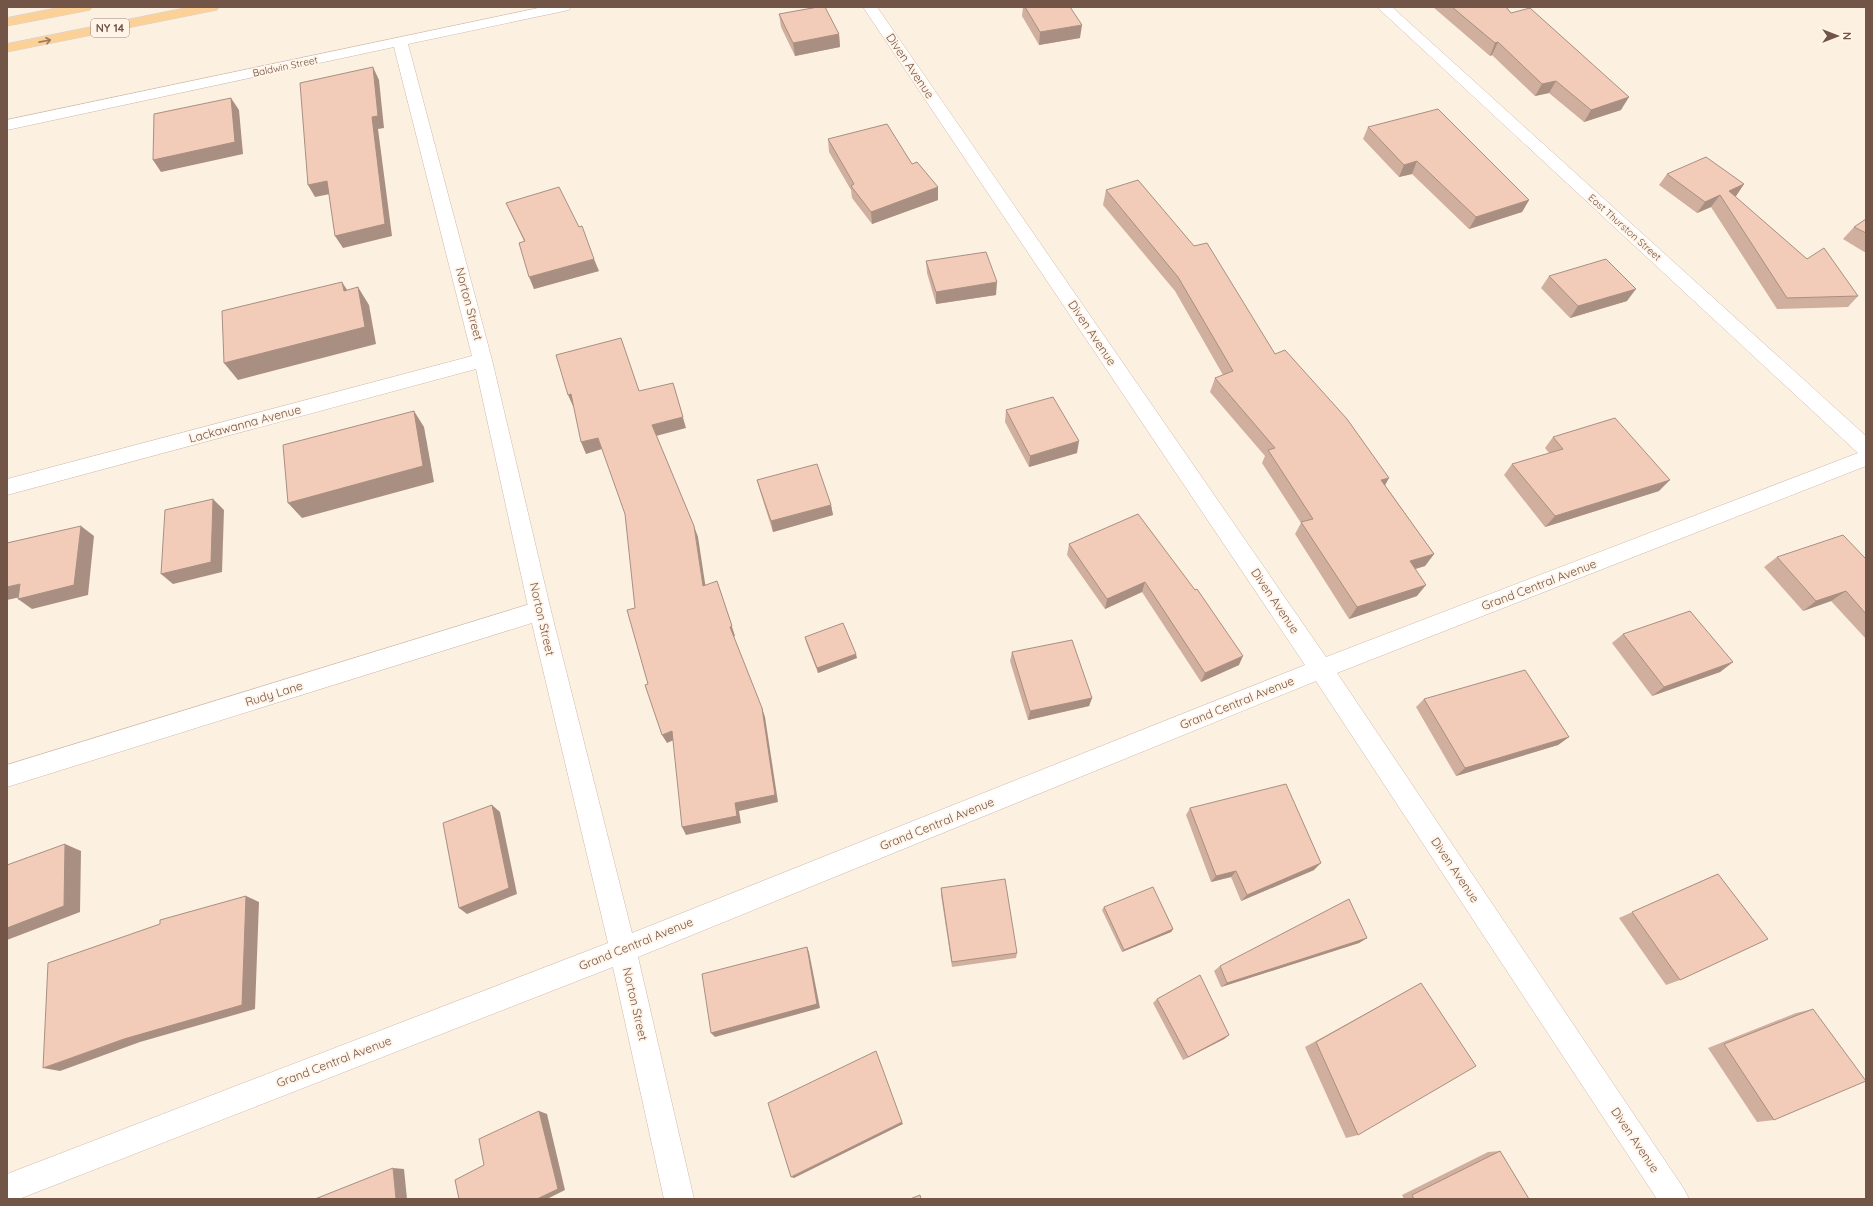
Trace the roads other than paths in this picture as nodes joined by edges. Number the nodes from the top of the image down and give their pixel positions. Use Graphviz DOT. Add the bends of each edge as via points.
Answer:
graph roads {
  1 [pos="85,7"];
  2 [pos="212,7"];
  3 [pos="564,7"];
  4 [pos="870,7"];
  5 [pos="1384,7"];
  6 [pos="7,22"];
  7 [pos="400,41"];
  8 [pos="7,48"];
  9 [pos="7,125"];
  10 [pos="483,360"];
  11 [pos="1866,448"];
  12 [pos="1866,458"];
  13 [pos="7,487"];
  14 [pos="540,611"];
  15 [pos="1321,669"];
  16 [pos="7,776"];
  17 [pos="623,950"];
  18 [pos="7,1189"];
  19 [pos="679,1199"];
  20 [pos="1674,1199"];
  1 -- 6 [label="main road, NY 14"];
  8 -- 2 [label="main road, NY 14, one-way"];
  3 -- 7 [label="street, Baldwin Street"];
  4 -- 15 [label="street, Diven Avenue"];
  5 -- 11 [label="street, East Thurston Street"];
  7 -- 9 [label="street, Baldwin Street"];
  7 -- 10 [label="street, Norton Street"];
  10 -- 13 [label="street, Lackawanna Avenue"];
  10 -- 14 [label="street, Norton Street"];
  12 -- 15 [label="street, Grand Central Avenue"];
  14 -- 16 [label="street, Rudy Lane"];
  14 -- 17 [label="street, Norton Street"];
  15 -- 17 [label="street, Grand Central Avenue"];
  15 -- 20 [label="street, Diven Avenue"];
  17 -- 18 [label="street, Grand Central Avenue"];
  17 -- 19 [label="street, Norton Street"];
}
